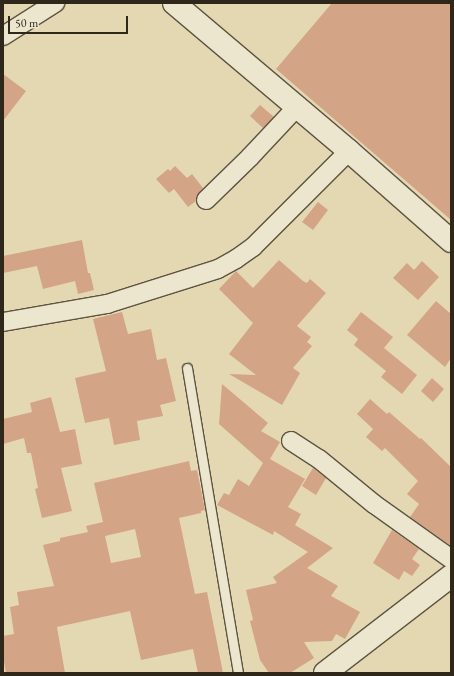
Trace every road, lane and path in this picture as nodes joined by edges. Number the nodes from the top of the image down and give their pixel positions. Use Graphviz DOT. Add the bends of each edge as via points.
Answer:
graph roads {
  1 [pos="55,3"];
  2 [pos="174,3"];
  3 [pos="3,36"];
  4 [pos="297,107"];
  5 [pos="349,151"];
  6 [pos="206,200"];
  7 [pos="451,241"];
  8 [pos="3,322"];
  9 [pos="187,368"];
  10 [pos="291,441"];
  11 [pos="451,559"];
  12 [pos="451,576"];
  13 [pos="238,673"];
  14 [pos="325,673"];
  1 -- 3 [label="street"];
  2 -- 4 [label="main road"];
  4 -- 5 [label="main road"];
  4 -- 6 [label="street"];
  5 -- 7 [label="main road"];
  5 -- 8 [label="street" via="253,247 218,269 107,304"];
  9 -- 13 [label="lane"];
  10 -- 11 [label="street" via="319,459 374,504"];
  12 -- 14 [label="main road"];
}
